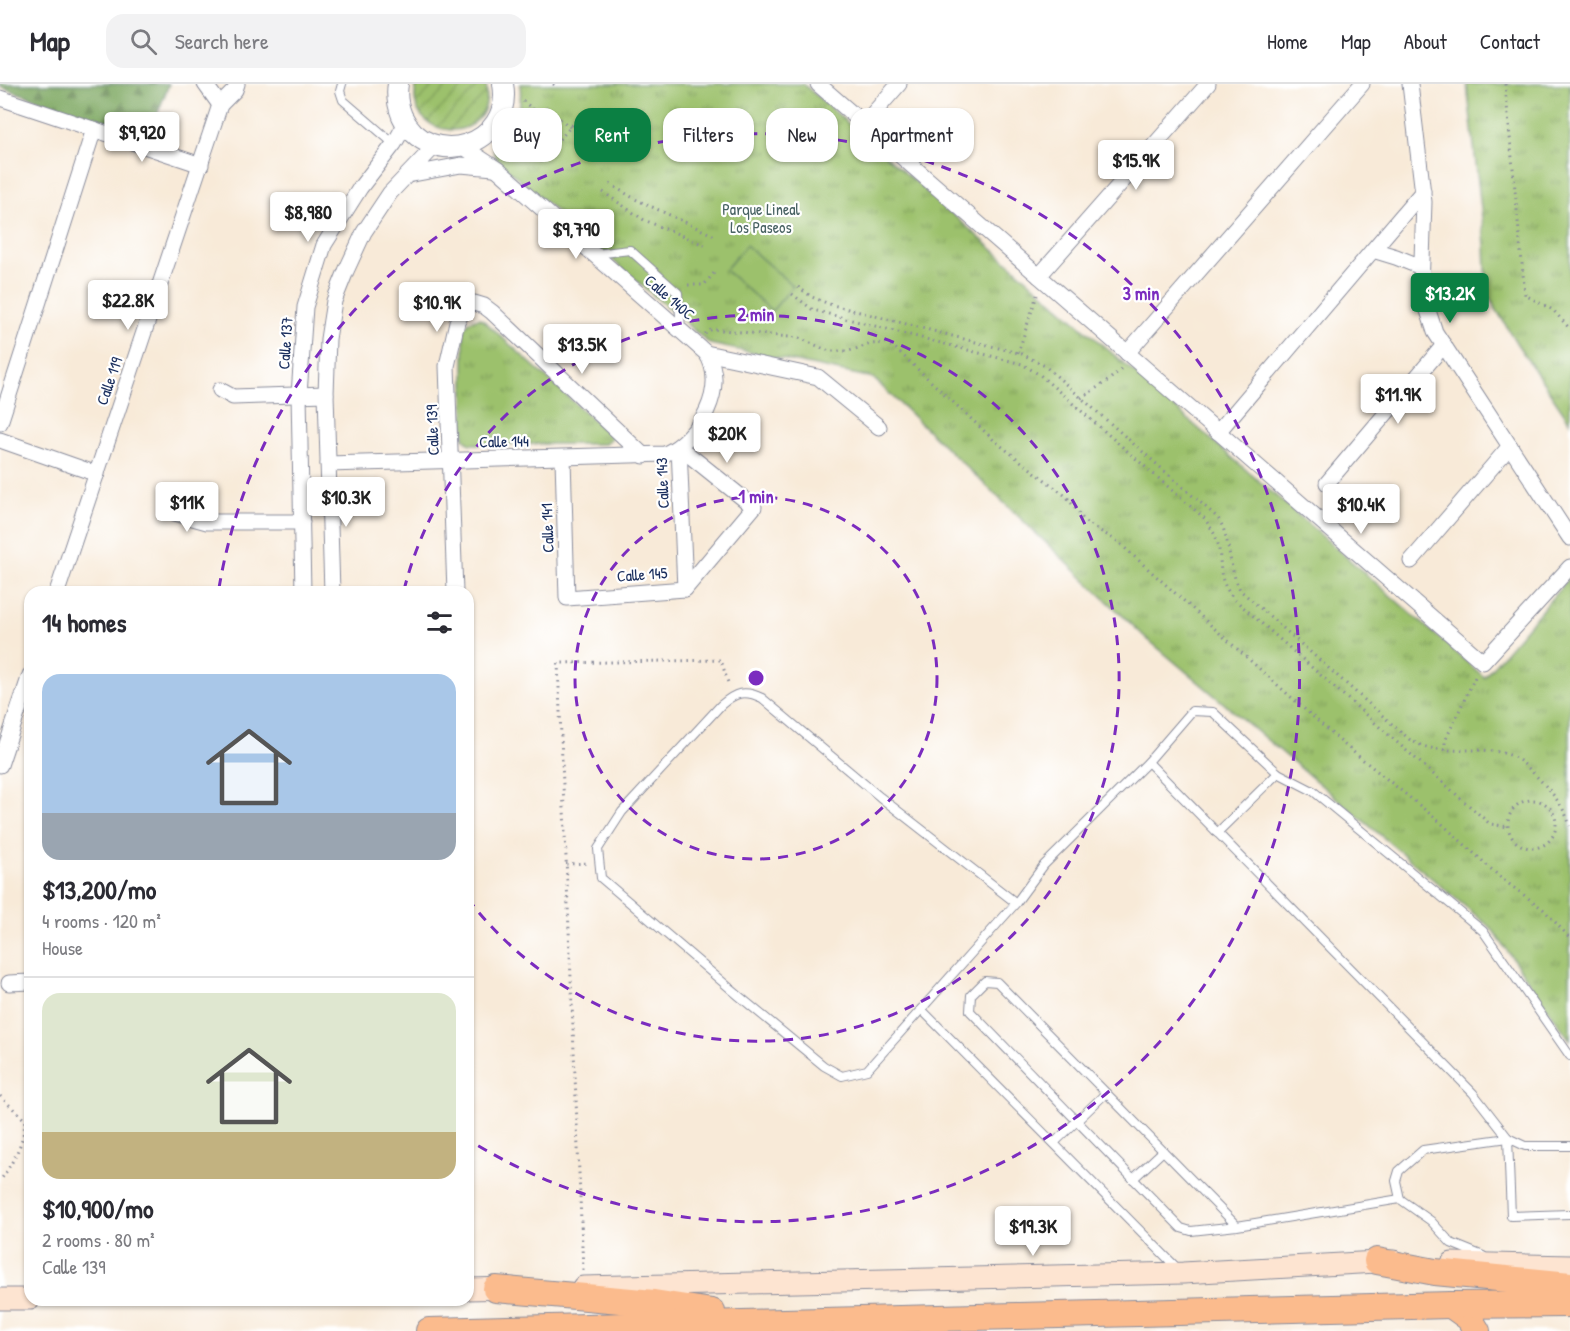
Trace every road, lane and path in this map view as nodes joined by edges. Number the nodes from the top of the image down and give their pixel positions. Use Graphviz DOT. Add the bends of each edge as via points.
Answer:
graph roads {
  1 [pos="205,84"];
  2 [pos="237,84"];
  3 [pos="342,84"];
  4 [pos="503,84"];
  5 [pos="818,84"];
  6 [pos="899,84"];
  7 [pos="1208,84"];
  8 [pos="1362,84"];
  9 [pos="1410,84"];
  10 [pos="1505,84"];
  11 [pos="397,85"];
  12 [pos="0,98"];
  13 [pos="523,100"];
  14 [pos="220,105"];
  15 [pos="532,108"];
  16 [pos="878,108"];
  17 [pos="850,112"];
  18 [pos="562,120"];
  19 [pos="406,123"];
  20 [pos="574,123"];
  21 [pos="570,127"];
  22 [pos="94,129"];
  23 [pos="562,137"];
  24 [pos="394,144"];
  25 [pos="453,147"];
  26 [pos="908,162"];
  27 [pos="201,165"];
  28 [pos="497,169"];
  29 [pos="408,175"];
  30 [pos="609,184"];
  31 [pos="1423,191"];
  32 [pos="603,192"];
  33 [pos="715,236"];
  34 [pos="707,246"];
  35 [pos="1372,250"];
  36 [pos="594,254"];
  37 [pos="1421,267"];
  38 [pos="714,273"];
  39 [pos="1039,276"];
  40 [pos="688,285"];
  41 [pos="798,287"];
  42 [pos="792,294"];
  43 [pos="1570,329"];
  44 [pos="681,331"];
  45 [pos="1444,345"];
  46 [pos="700,348"];
  47 [pos="1018,353"];
  48 [pos="1130,355"];
  49 [pos="220,390"];
  50 [pos="299,394"];
  51 [pos="326,394"];
  52 [pos="1082,398"];
  53 [pos="0,423"];
  54 [pos="879,427"];
  55 [pos="1218,432"];
  56 [pos="0,440"];
  57 [pos="1510,446"];
  58 [pos="679,447"];
  59 [pos="644,456"];
  60 [pos="563,458"];
  61 [pos="451,460"];
  62 [pos="328,464"];
  63 [pos="97,474"];
  64 [pos="1327,483"];
  65 [pos="175,513"];
  66 [pos="302,522"];
  67 [pos="1570,538"];
  68 [pos="1411,561"];
  69 [pos="1570,567"];
  70 [pos="59,586"];
  71 [pos="303,586"];
  72 [pos="332,586"];
  73 [pos="455,586"];
  74 [pos="685,589"];
  75 [pos="567,598"];
  76 [pos="1483,662"];
  77 [pos="24,693"];
  78 [pos="732,695"];
  79 [pos="1445,750"];
  80 [pos="1148,762"];
  81 [pos="0,765"];
  82 [pos="1278,773"];
  83 [pos="1570,826"];
  84 [pos="1508,827"];
  85 [pos="1217,833"];
  86 [pos="599,862"];
  87 [pos="566,864"];
  88 [pos="1016,903"];
  89 [pos="1570,938"];
  90 [pos="24,982"];
  91 [pos="9,983"];
  92 [pos="921,1009"];
  93 [pos="1570,1056"];
  94 [pos="1106,1093"];
  95 [pos="0,1096"];
  96 [pos="24,1119"];
  97 [pos="1077,1121"];
  98 [pos="24,1137"];
  99 [pos="1508,1137"];
  100 [pos="1054,1143"];
  101 [pos="1570,1146"];
  102 [pos="1163,1150"];
  103 [pos="1133,1179"];
  104 [pos="0,1181"];
  105 [pos="1400,1199"];
  106 [pos="1570,1214"];
  107 [pos="1237,1226"];
  108 [pos="1377,1261"];
  109 [pos="1507,1264"];
  110 [pos="1570,1266"];
  111 [pos="1182,1273"];
  112 [pos="1570,1285"];
  113 [pos="584,1287"];
  114 [pos="474,1289"];
  115 [pos="496,1289"];
  116 [pos="0,1299"];
  117 [pos="24,1299"];
  118 [pos="1570,1304"];
  119 [pos="1451,1305"];
  120 [pos="777,1322"];
  121 [pos="429,1331"];
  122 [pos="1477,1331"];
  1 -- 14 [label="street"];
  2 -- 14 [label="street, Calle 119"];
  3 -- 24 [label="lane" via="344,99"];
  4 -- 25 [label="street" via="503,107 488,133"];
  5 -- 17 [label="street"];
  6 -- 16 [label="street"];
  7 -- 39 [label="street"];
  8 -- 48 [label="street"];
  9 -- 31 [label="street"];
  10 -- 43 [label="path" via="1525,295 1553,310"];
  11 -- 19 [label="street" via="399,109"];
  12 -- 22 [label="street"];
  13 -- 15 [label="path"];
  14 -- 27 [label="street, Calle 119"];
  18 -- 21 [label="path"];
  19 -- 24 [label="street, Calle 137"];
  19 -- 25 [label="street" via="430,144"];
  20 -- 21 [label="path"];
  21 -- 23 [label="path"];
  22 -- 27 [label="street"];
  22 -- 53 [label="street"];
  24 -- 50 [label="street, Calle 137" via="324,245 305,307"];
  25 -- 28 [label="street, Calle 140C"];
  25 -- 29 [label="street" via="431,150"];
  26 -- 39 [label="street"];
  27 -- 63 [label="street, Calle 119"];
  28 -- 29 [label="street" via="461,165"];
  28 -- 36 [label="street, Calle 140C"];
  29 -- 51 [label="street" via="390,193 364,232 334,301"];
  30 -- 33 [label="path"];
  31 -- 35 [label="street"];
  31 -- 37 [label="street"];
  32 -- 34 [label="path" via="644,220"];
  35 -- 37 [label="street"];
  35 -- 55 [label="street"];
  36 -- 44 [label="street, Calle 140C"];
  36 -- 44 [label="lane" via="630,250 678,293"];
  37 -- 45 [label="street" via="1420,290 1435,332"];
  38 -- 40 [label="path" via="704,285"];
  39 -- 47 [label="path" via="1040,287"];
  39 -- 48 [label="street"];
  41 -- 47 [label="path" via="829,304"];
  42 -- 84 [label="path" via="813,310 1022,364 1040,375 1204,518 1218,542 1221,577 1234,599 1490,824"];
  44 -- 46 [label="street, Calle 140C"];
  45 -- 57 [label="street"];
  45 -- 64 [label="street"];
  46 -- 54 [label="street" via="818,377"];
  46 -- 58 [label="street, Calle 143" via="714,370 714,390 696,429"];
  46 -- 89 [label="path" via="712,329 799,338 829,351 886,343 896,349 996,442 1067,497 1085,522 1117,541 1341,742 1440,822 1502,879 1543,909"];
  47 -- 52 [label="path" via="1045,366"];
  48 -- 52 [label="path" via="1109,380"];
  48 -- 55 [label="street"];
  49 -- 50 [label="street" via="233,397"];
  50 -- 51 [label="street"];
  50 -- 66 [label="street, Calle 137"];
  51 -- 62 [label="street"];
  52 -- 79 [label="path" via="1218,518 1226,536 1234,580 1249,598 1409,739 1425,748"];
  55 -- 76 [label="street"];
  56 -- 63 [label="street"];
  57 -- 67 [label="street"];
  57 -- 68 [label="street"];
  58 -- 59 [label="street, Calle 144" via="665,454"];
  58 -- 74 [label="street, Calle 143"];
  58 -- 74 [label="street, Calle 145" via="754,507"];
  59 -- 60 [label="street, Calle 144"];
  59 -- 61 [label="street, Calle 139" via="498,317 484,306 470,304 457,322 447,366"];
  60 -- 61 [label="street, Calle 144"];
  60 -- 75 [label="street, Calle 141"];
  61 -- 62 [label="street, Calle 144"];
  61 -- 73 [label="street, Calle 139"];
  62 -- 72 [label="street"];
  63 -- 70 [label="street, Calle 119"];
  65 -- 66 [label="street" via="207,522"];
  66 -- 71 [label="street, Calle 137"];
  69 -- 76 [label="street"];
  74 -- 75 [label="street, Calle 145"];
  76 -- 79 [label="path" via="1445,741"];
  77 -- 81 [label="street"];
  78 -- 86 [label="lane" via="622,812 598,849"];
  78 -- 87 [label="path" via="721,660 558,663"];
  78 -- 88 [label="lane" via="752,693 762,698"];
  79 -- 83 [label="path" via="1488,751 1514,757 1556,797"];
  80 -- 82 [label="lane" via="1192,711 1213,712"];
  80 -- 85 [label="lane"];
  80 -- 88 [label="lane" via="1044,866"];
  82 -- 85 [label="lane"];
  82 -- 93 [label="lane" via="1313,791 1483,931"];
  84 -- 84 [label="path" via="1518,844 1533,848 1552,838 1557,822 1550,807 1535,799 1513,809"];
  85 -- 99 [label="lane" via="1473,1093"];
  86 -- 87 [label="path"];
  86 -- 92 [label="lane" via="601,878 613,890 824,1066 842,1076 867,1070"];
  87 -- 113 [label="path"];
  88 -- 92 [label="lane"];
  90 -- 91 [label="street"];
  92 -- 100 [label="lane"];
  94 -- 97 [label="lane"];
  94 -- 97 [label="lane" via="997,982 985,981 971,995 970,1011"];
  94 -- 102 [label="lane"];
  95 -- 96 [label="path"];
  97 -- 100 [label="lane"];
  97 -- 103 [label="lane"];
  98 -- 104 [label="path"];
  99 -- 101 [label="lane" via="1525,1146"];
  99 -- 105 [label="lane" via="1423,1150 1399,1171 1396,1181"];
  99 -- 106 [label="lane" via="1511,1216"];
  100 -- 111 [label="lane"];
  102 -- 103 [label="lane"];
  102 -- 107 [label="lane"];
  103 -- 107 [label="lane" via="1182,1228 1191,1231"];
  105 -- 107 [label="lane"];
  105 -- 109 [label="lane" via="1431,1221 1451,1243"];
  108 -- 109 [label="main road"];
  108 -- 111 [label="main road"];
  108 -- 112 [label="highway" via="1435,1272"];
  109 -- 110 [label="main road"];
  111 -- 113 [label="main road"];
  113 -- 115 [label="main road"];
  114 -- 115 [label="main road"];
  115 -- 120 [label="highway" via="654,1303"];
  116 -- 117 [label="main road"];
  118 -- 119 [label="highway"];
  119 -- 120 [label="highway"];
  119 -- 122 [label="highway" via="1469,1318"];
  120 -- 121 [label="highway"];
}
